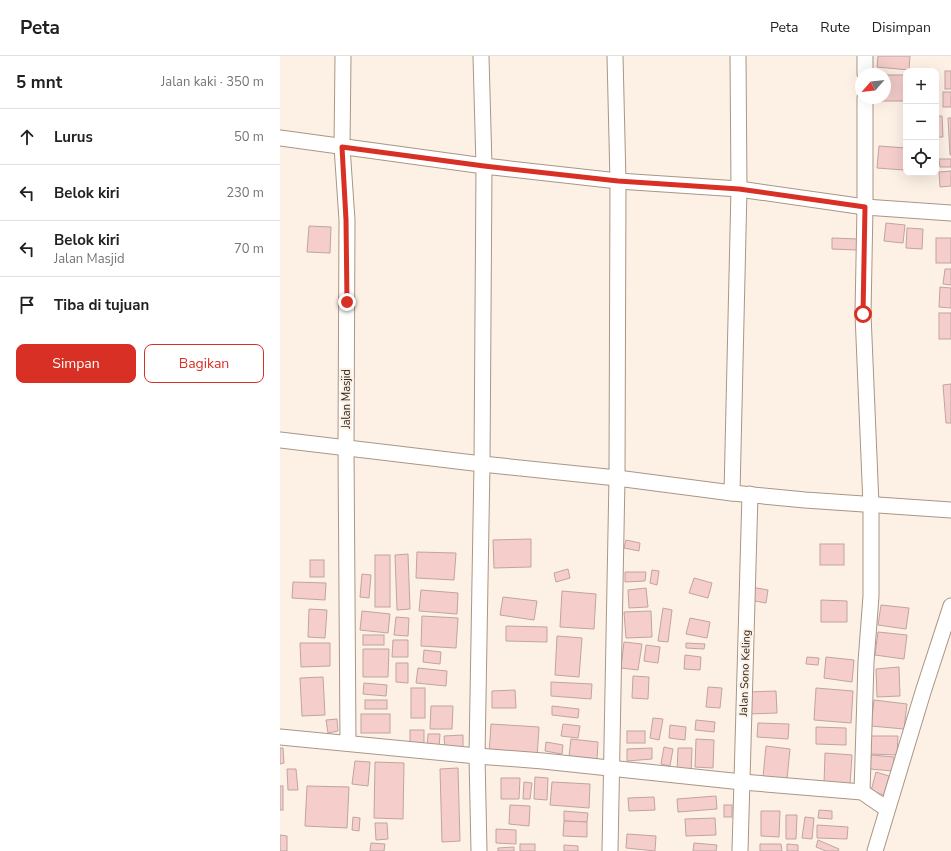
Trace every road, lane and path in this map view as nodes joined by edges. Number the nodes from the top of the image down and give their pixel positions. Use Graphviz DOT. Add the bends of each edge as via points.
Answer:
graph roads {
  1 [pos="343,56"];
  2 [pos="481,56"];
  3 [pos="614,56"];
  4 [pos="738,56"];
  5 [pos="865,56"];
  6 [pos="865,68"];
  7 [pos="866,104"];
  8 [pos="280,138"];
  9 [pos="342,147"];
  10 [pos="484,166"];
  11 [pos="618,181"];
  12 [pos="739,189"];
  13 [pos="865,207"];
  14 [pos="951,213"];
  15 [pos="280,440"];
  16 [pos="346,448"];
  17 [pos="482,464"];
  18 [pos="617,478"];
  19 [pos="732,493"];
  20 [pos="750,494"];
  21 [pos="871,504"];
  22 [pos="951,510"];
  23 [pos="951,606"];
  24 [pos="280,737"];
  25 [pos="348,743"];
  26 [pos="477,756"];
  27 [pos="612,768"];
  28 [pos="742,782"];
  29 [pos="862,792"];
  30 [pos="887,809"];
  31 [pos="479,851"];
  32 [pos="610,851"];
  33 [pos="740,851"];
  34 [pos="875,851"];
  1 -- 9 [label="street, Jalan Masjid"];
  2 -- 10 [label="street"];
  3 -- 11 [label="street"];
  4 -- 12 [label="street"];
  5 -- 6 [label="street"];
  7 -- 13 [label="street"];
  8 -- 9 [label="street"];
  9 -- 10 [label="street"];
  9 -- 16 [label="street, Jalan Masjid" via="346,220"];
  10 -- 11 [label="street"];
  10 -- 17 [label="street"];
  11 -- 12 [label="street"];
  11 -- 18 [label="street"];
  12 -- 13 [label="street"];
  12 -- 19 [label="street"];
  13 -- 14 [label="street"];
  13 -- 21 [label="street" via="863,314"];
  15 -- 16 [label="street"];
  16 -- 17 [label="street"];
  16 -- 25 [label="street, Jalan Masjid"];
  17 -- 18 [label="street"];
  17 -- 26 [label="street"];
  18 -- 19 [label="street"];
  18 -- 27 [label="street"];
  19 -- 20 [label="street"];
  20 -- 21 [label="street"];
  20 -- 28 [label="street, Jalan Sono Keling"];
  21 -- 22 [label="street"];
  21 -- 29 [label="street" via="871,596"];
  23 -- 30 [label="street"];
  24 -- 25 [label="street"];
  25 -- 26 [label="street"];
  26 -- 27 [label="street"];
  26 -- 31 [label="street"];
  27 -- 28 [label="street"];
  27 -- 32 [label="street"];
  28 -- 29 [label="street"];
  28 -- 33 [label="street, Jalan Sono Keling"];
  29 -- 30 [label="street"];
  30 -- 34 [label="street"];
}
